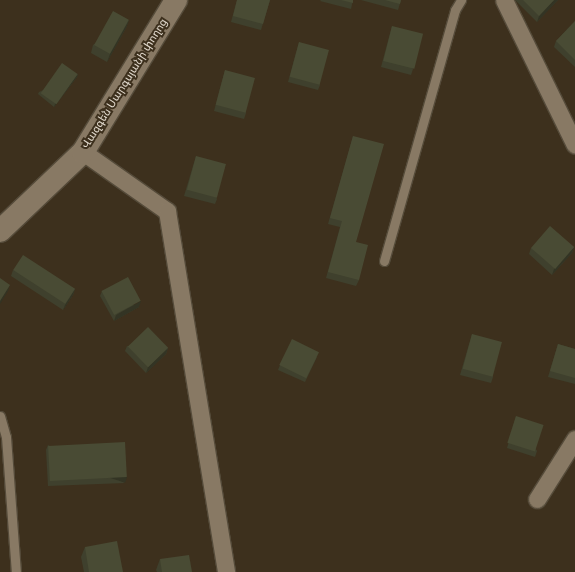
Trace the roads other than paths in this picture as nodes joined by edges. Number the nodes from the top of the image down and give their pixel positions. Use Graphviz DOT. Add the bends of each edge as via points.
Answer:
graph roads {
  1 [pos="176,0"];
  2 [pos="461,0"];
  3 [pos="504,0"];
  4 [pos="575,145"];
  5 [pos="83,152"];
  6 [pos="0,231"];
  7 [pos="384,261"];
  8 [pos="0,416"];
  9 [pos="575,439"];
  10 [pos="537,499"];
  11 [pos="16,572"];
  12 [pos="226,572"];
  1 -- 5 [label="street, Վազգեն Սարգսյանի փողոց"];
  2 -- 7 [label="lane" via="455,10"];
  3 -- 4 [label="street"];
  5 -- 6 [label="street, Վազգեն Սարգսյանի փողոց"];
  5 -- 12 [label="street" via="167,211"];
  8 -- 11 [label="lane" via="6,437"];
  9 -- 10 [label="street"];
}
